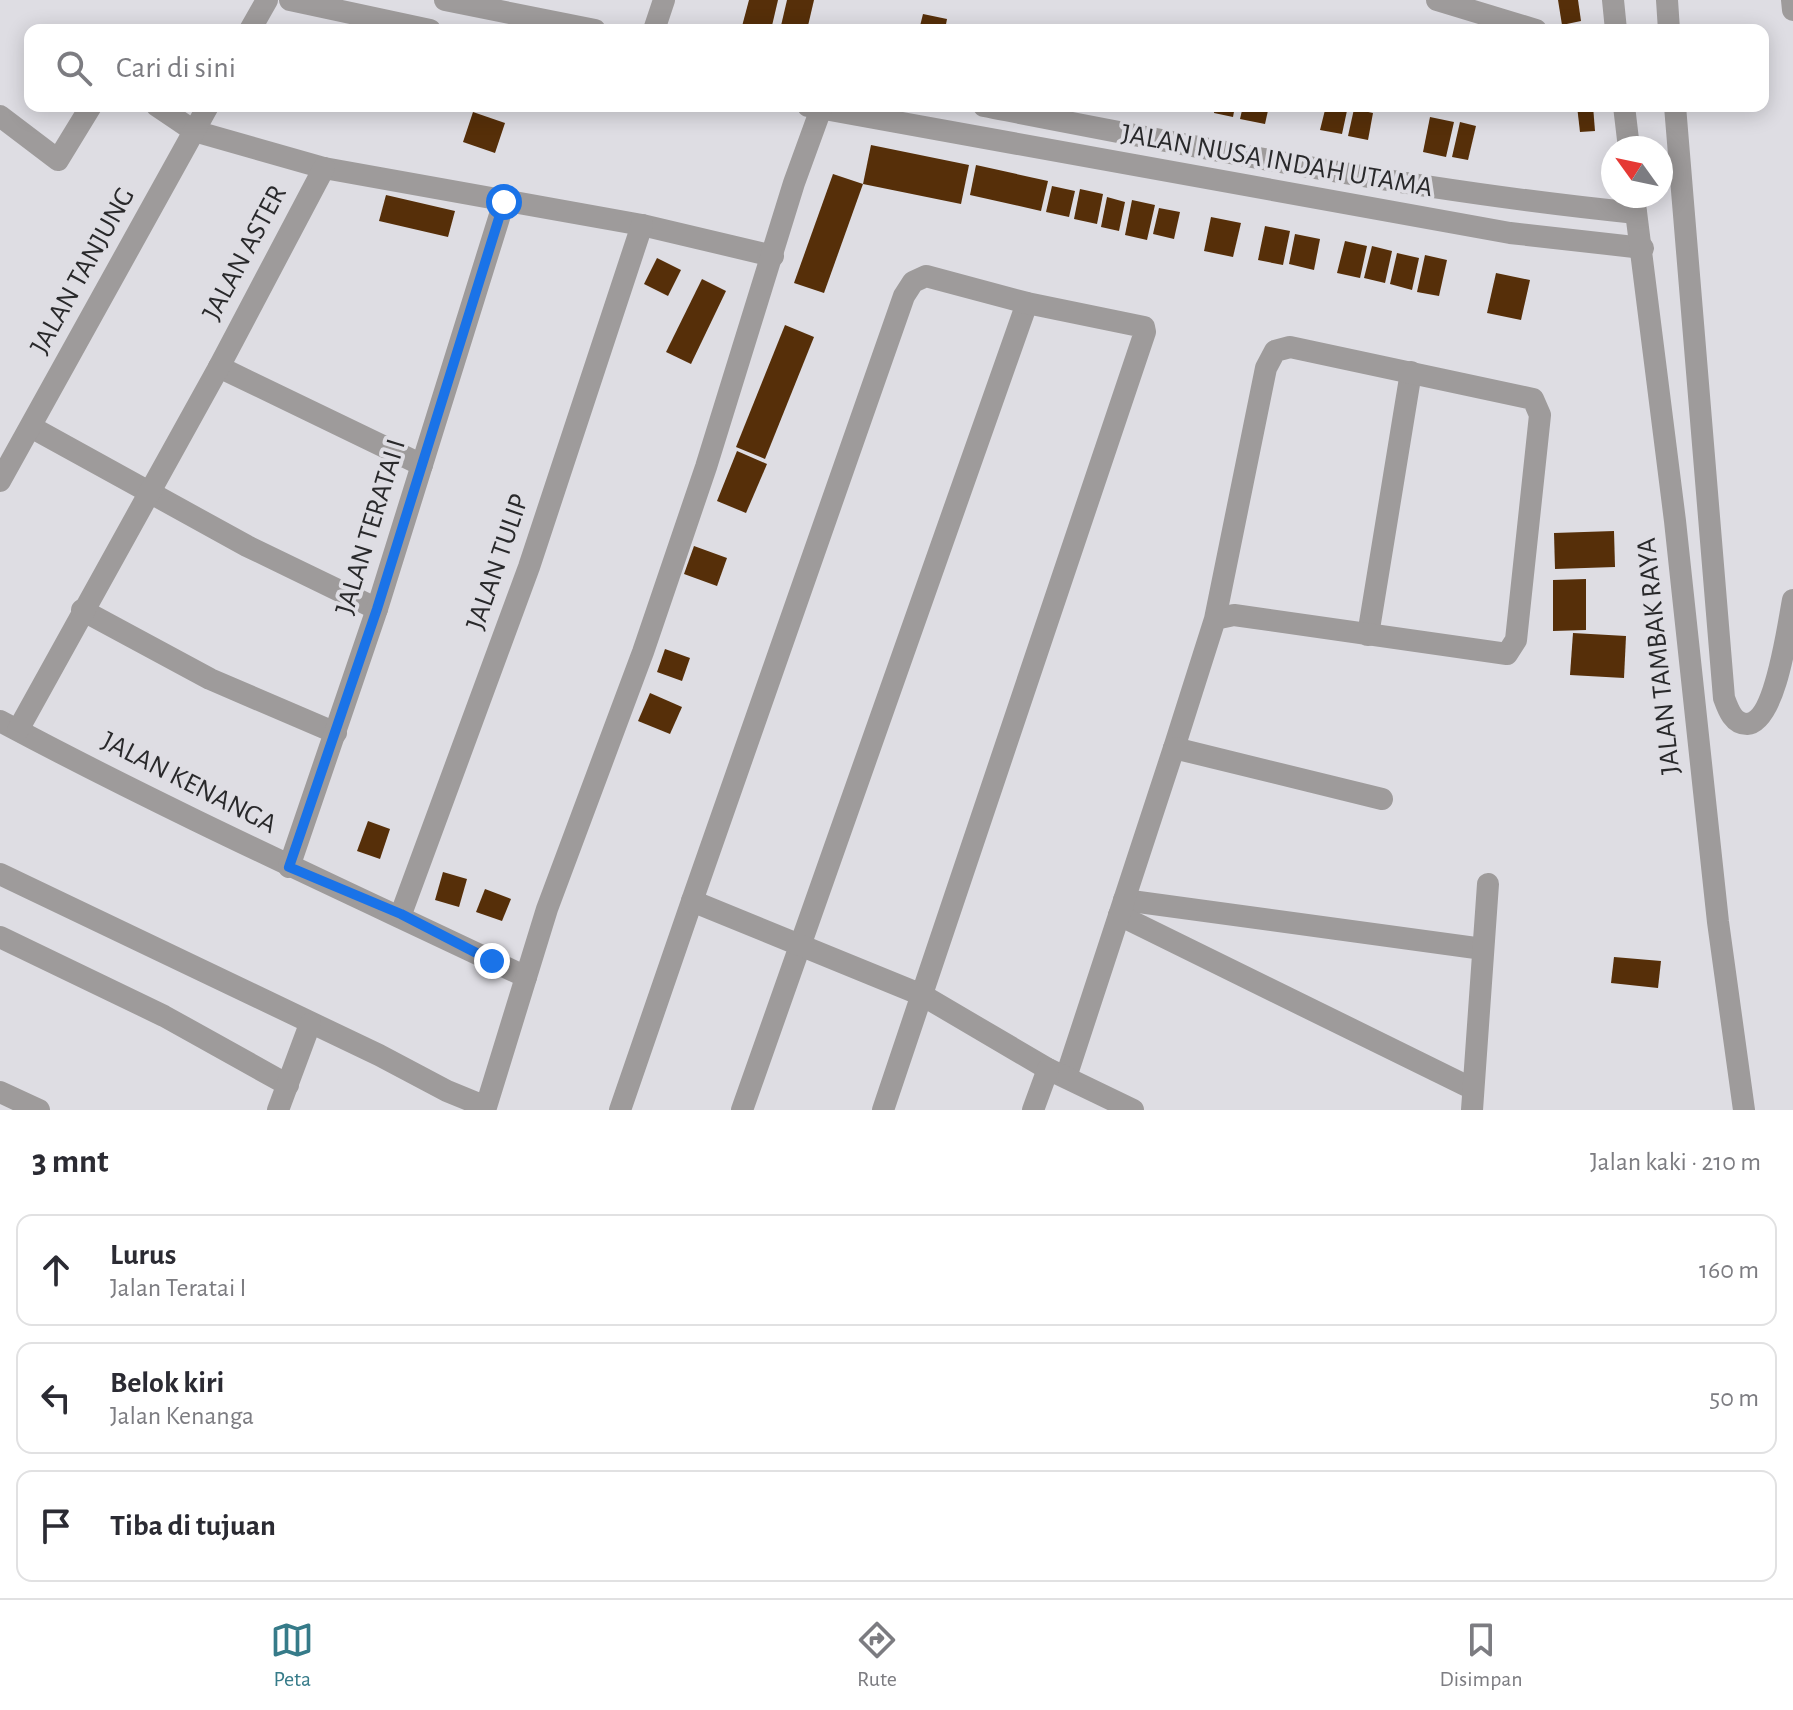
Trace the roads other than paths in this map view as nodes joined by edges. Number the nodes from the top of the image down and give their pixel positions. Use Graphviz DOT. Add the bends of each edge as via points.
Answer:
graph roads {
  1 [pos="267,0"];
  2 [pos="290,0"];
  3 [pos="445,0"];
  4 [pos="664,0"];
  5 [pos="1437,0"];
  6 [pos="1613,0"];
  7 [pos="1667,0"];
  8 [pos="1792,0"];
  9 [pos="1460,3"];
  10 [pos="1793,10"];
  11 [pos="253,24"];
  12 [pos="402,24"];
  13 [pos="565,24"];
  14 [pos="656,24"];
  15 [pos="1519,24"];
  16 [pos="1615,24"];
  17 [pos="1669,24"];
  18 [pos="87,112"];
  19 [pos="166,112"];
  20 [pos="205,112"];
  21 [pos="815,112"];
  22 [pos="844,112"];
  23 [pos="1016,112"];
  24 [pos="1625,112"];
  25 [pos="1675,112"];
  26 [pos="0,116"];
  27 [pos="194,131"];
  28 [pos="1628,136"];
  29 [pos="324,168"];
  30 [pos="504,202"];
  31 [pos="1601,203"];
  32 [pos="1636,208"];
  33 [pos="642,225"];
  34 [pos="1643,248"];
  35 [pos="773,256"];
  36 [pos="1027,303"];
  37 [pos="219,367"];
  38 [pos="1411,372"];
  39 [pos="31,427"];
  40 [pos="422,465"];
  41 [pos="0,481"];
  42 [pos="148,493"];
  43 [pos="1793,600"];
  44 [pos="377,609"];
  45 [pos="82,610"];
  46 [pos="1215,619"];
  47 [pos="1368,635"];
  48 [pos="9,726"];
  49 [pos="336,733"];
  50 [pos="1174,748"];
  51 [pos="1382,799"];
  52 [pos="289,867"];
  53 [pos="0,874"];
  54 [pos="1488,884"];
  55 [pos="692,901"];
  56 [pos="1122,908"];
  57 [pos="401,914"];
  58 [pos="0,937"];
  59 [pos="801,945"];
  60 [pos="1483,949"];
  61 [pos="526,977"];
  62 [pos="922,995"];
  63 [pos="308,1032"];
  64 [pos="1057,1073"];
  65 [pos="291,1075"];
  66 [pos="0,1092"];
  67 [pos="1472,1100"];
  68 [pos="486,1108"];
  69 [pos="39,1110"];
  70 [pos="278,1110"];
  71 [pos="620,1110"];
  72 [pos="742,1110"];
  73 [pos="883,1110"];
  74 [pos="1033,1110"];
  75 [pos="1133,1110"];
  76 [pos="1744,1110"];
  1 -- 11 [label="street"];
  2 -- 12 [label="street"];
  3 -- 13 [label="street"];
  4 -- 14 [label="street"];
  5 -- 9 [label="street"];
  6 -- 16 [label="street"];
  7 -- 17 [label="street"];
  8 -- 10 [label="street"];
  9 -- 15 [label="street"];
  18 -- 26 [label="street" via="58,160"];
  19 -- 27 [label="street"];
  20 -- 27 [label="street, JALAN TANJUNG"];
  21 -- 35 [label="street"];
  22 -- 34 [label="street, JALAN NUSA INDAH UTAMA" via="1510,233"];
  23 -- 31 [label="street, JALAN NUSA INDAH UTAMA" via="1389,182 1513,201"];
  24 -- 28 [label="street"];
  25 -- 43 [label="street" via="1724,698 1739,722 1749,724 1767,708"];
  27 -- 29 [label="street"];
  27 -- 39 [label="street, JALAN TANJUNG"];
  29 -- 30 [label="street"];
  29 -- 37 [label="street, JALAN ASTER"];
  30 -- 33 [label="street"];
  30 -- 40 [label="street, JALAN TERATAI I"];
  32 -- 34 [label="street, JALAN TAMBAK RAYA"];
  33 -- 35 [label="street"];
  33 -- 57 [label="street, JALAN TULIP" via="529,567"];
  34 -- 76 [label="street, JALAN TAMBAK RAYA" via="1716,907"];
  35 -- 61 [label="street" via="643,652"];
  36 -- 55 [label="street" via="926,276 913,282 904,296"];
  36 -- 59 [label="street"];
  36 -- 62 [label="street" via="1145,330"];
  37 -- 40 [label="street"];
  37 -- 42 [label="street, JALAN ASTER"];
  38 -- 46 [label="street" via="1290,347 1275,351 1266,368"];
  38 -- 47 [label="street"];
  38 -- 47 [label="street" via="1521,394 1533,399 1540,415 1516,640 1507,654 1493,654"];
  39 -- 41 [label="street, JALAN TANJUNG"];
  39 -- 42 [label="street"];
  40 -- 44 [label="street, JALAN TERATAI I"];
  42 -- 44 [label="street"];
  42 -- 45 [label="street, JALAN ASTER"];
  44 -- 49 [label="street, JALAN TERATAI I"];
  45 -- 48 [label="street, JALAN ASTER"];
  45 -- 49 [label="street" via="210,679"];
  46 -- 47 [label="street" via="1234,615"];
  46 -- 50 [label="street"];
  48 -- 52 [label="street, JALAN KENANGA"];
  49 -- 52 [label="street, JALAN TERATAI I"];
  50 -- 51 [label="street"];
  50 -- 56 [label="street"];
  52 -- 57 [label="street, JALAN KENANGA"];
  53 -- 63 [label="street"];
  54 -- 60 [label="street"];
  55 -- 59 [label="street"];
  55 -- 71 [label="street"];
  56 -- 60 [label="street"];
  56 -- 64 [label="street"];
  56 -- 67 [label="street"];
  57 -- 61 [label="street, JALAN KENANGA"];
  58 -- 65 [label="street"];
  59 -- 62 [label="street"];
  59 -- 72 [label="street"];
  60 -- 67 [label="street"];
  61 -- 68 [label="street"];
  62 -- 64 [label="street"];
  62 -- 73 [label="street"];
  63 -- 65 [label="street"];
  63 -- 68 [label="street"];
  64 -- 74 [label="street"];
  64 -- 75 [label="street"];
  65 -- 70 [label="street"];
  66 -- 69 [label="street"];
}
